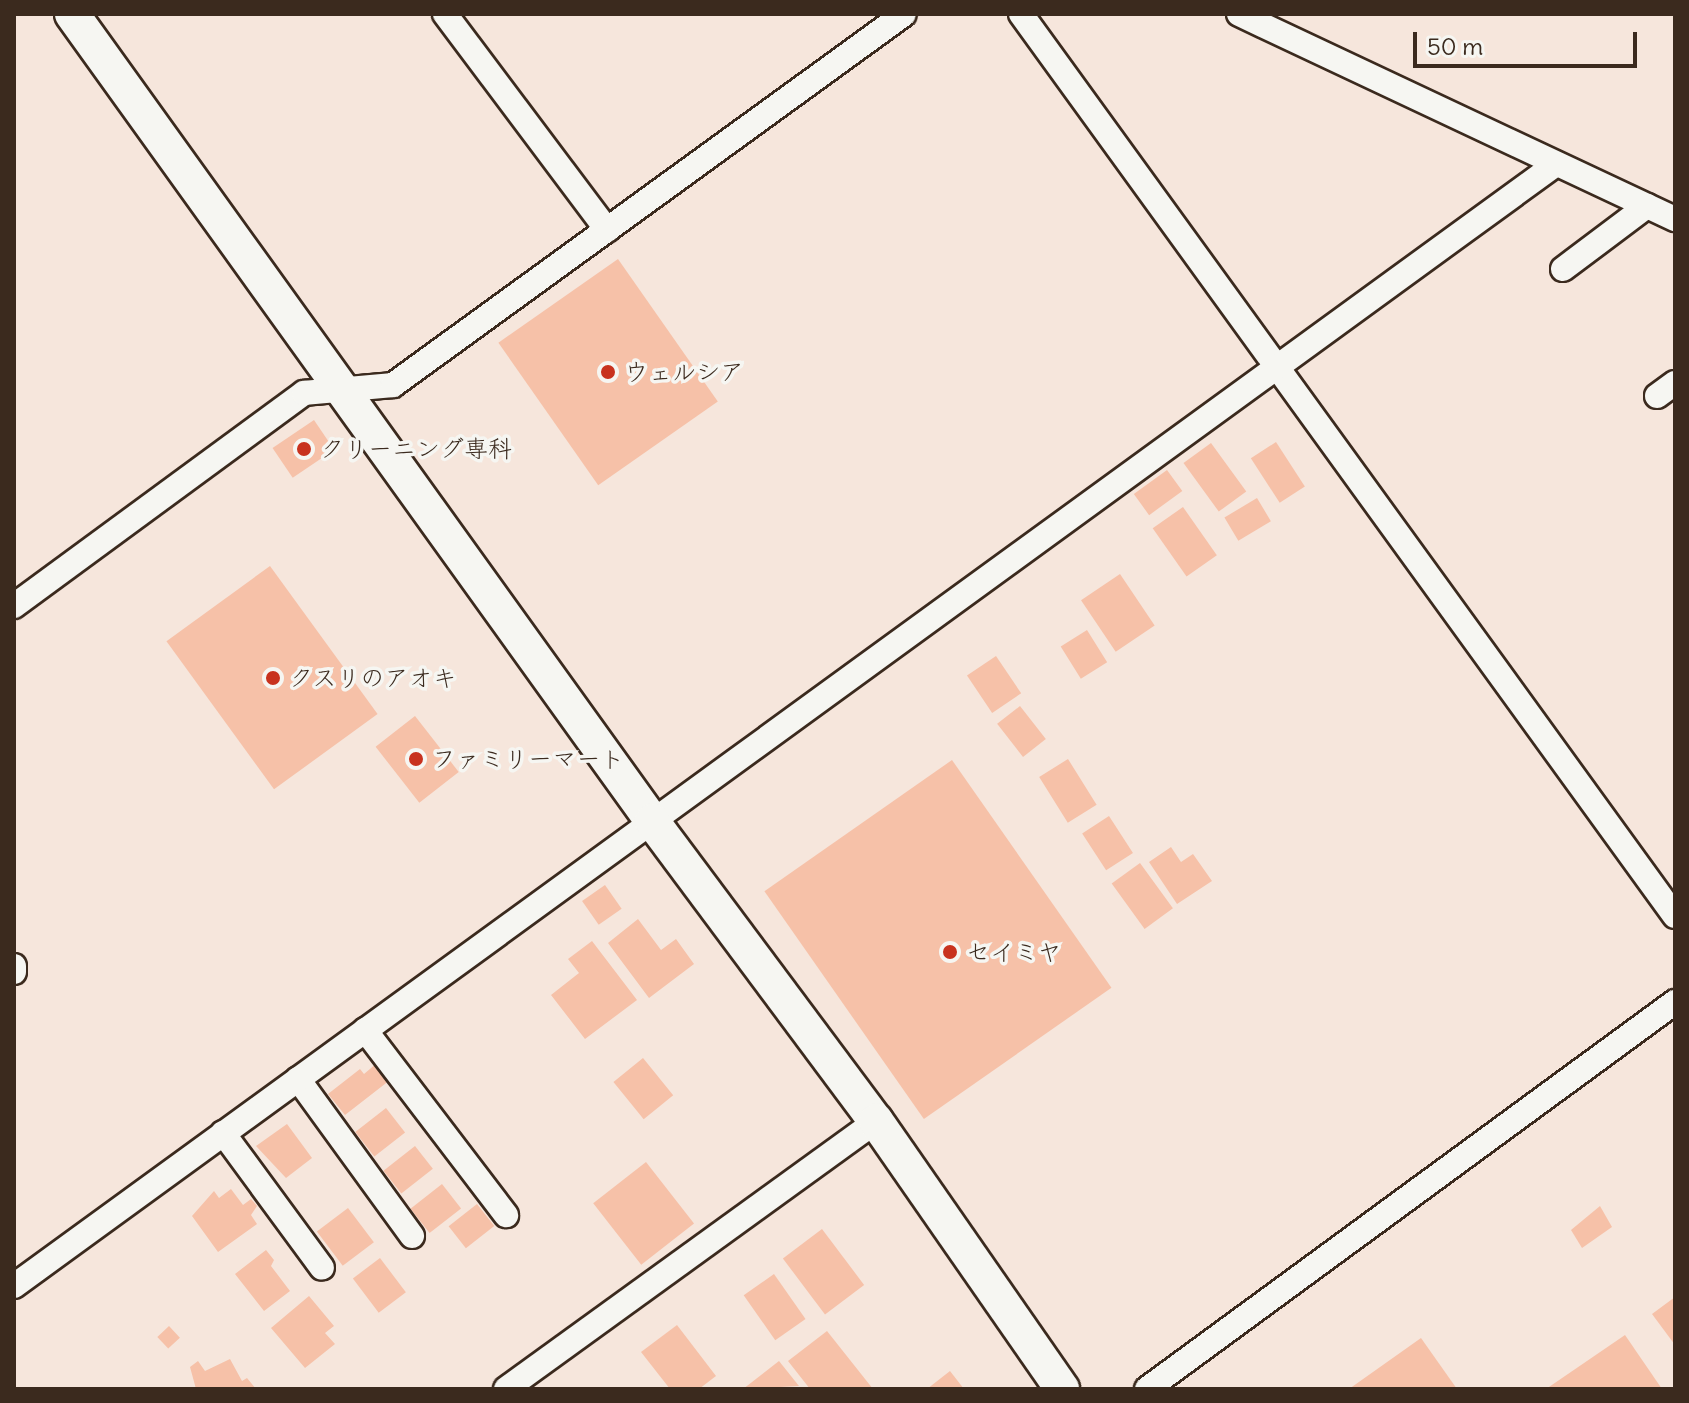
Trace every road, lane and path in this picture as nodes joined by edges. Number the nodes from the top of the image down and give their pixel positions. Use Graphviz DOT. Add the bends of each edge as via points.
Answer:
graph roads {
  1 [pos="72,14"];
  2 [pos="445,14"];
  3 [pos="904,14"];
  4 [pos="1021,14"];
  5 [pos="1239,14"];
  6 [pos="1556,164"];
  7 [pos="1647,206"];
  8 [pos="1675,219"];
  9 [pos="607,230"];
  10 [pos="1563,269"];
  11 [pos="1276,370"];
  12 [pos="344,390"];
  13 [pos="14,606"];
  14 [pos="652,821"];
  15 [pos="1675,916"];
  16 [pos="1675,1002"];
  17 [pos="365,1030"];
  18 [pos="298,1079"];
  19 [pos="876,1121"];
  20 [pos="223,1133"];
  21 [pos="506,1215"];
  22 [pos="412,1236"];
  23 [pos="322,1268"];
  24 [pos="14,1286"];
  25 [pos="506,1389"];
  26 [pos="1062,1389"];
  27 [pos="1147,1389"];
  1 -- 12 [label="street"];
  2 -- 9 [label="street"];
  3 -- 9 [label="street"];
  4 -- 11 [label="street"];
  5 -- 6 [label="street"];
  6 -- 7 [label="street"];
  6 -- 11 [label="street"];
  7 -- 8 [label="street"];
  7 -- 10 [label="street"];
  9 -- 12 [label="street" via="393,385"];
  11 -- 14 [label="street"];
  11 -- 15 [label="street"];
  12 -- 13 [label="street" via="304,393"];
  12 -- 14 [label="street"];
  14 -- 17 [label="street"];
  14 -- 19 [label="street"];
  16 -- 27 [label="street"];
  17 -- 18 [label="street"];
  17 -- 21 [label="street"];
  18 -- 20 [label="street"];
  18 -- 22 [label="street"];
  19 -- 25 [label="street"];
  19 -- 26 [label="street"];
  20 -- 23 [label="street"];
  20 -- 24 [label="street"];
}
